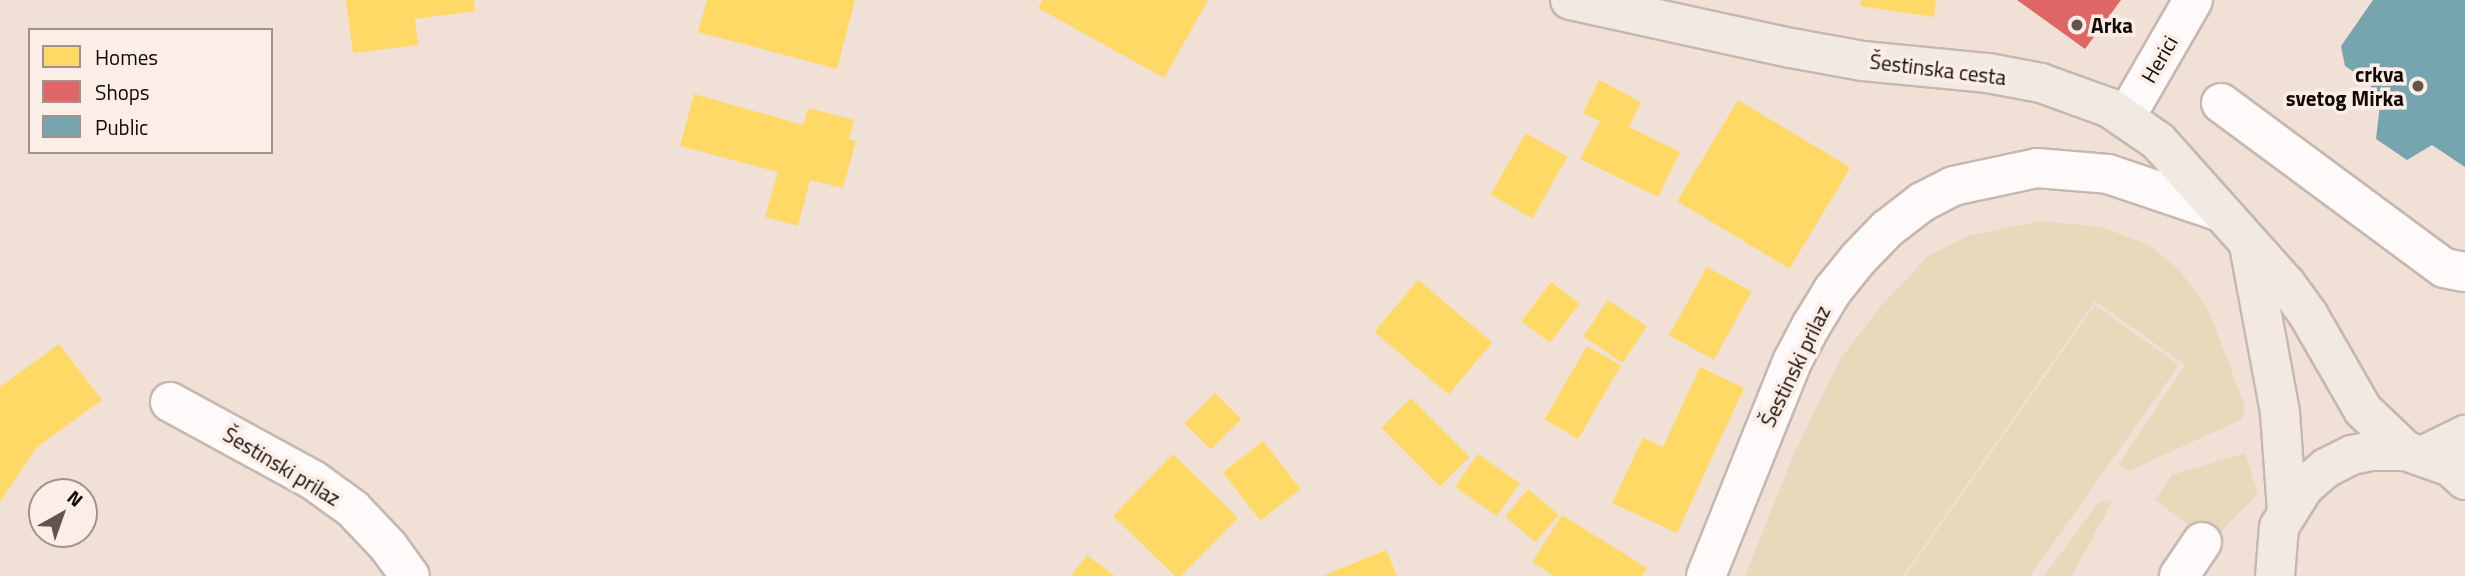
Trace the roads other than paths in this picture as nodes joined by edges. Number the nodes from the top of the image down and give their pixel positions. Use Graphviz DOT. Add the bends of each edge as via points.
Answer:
graph roads {
  1 [pos="1570,0"];
  2 [pos="2193,0"];
  3 [pos="2221,103"];
  4 [pos="2125,118"];
  5 [pos="2221,212"];
  6 [pos="2249,245"];
  7 [pos="2465,272"];
  8 [pos="170,402"];
  9 [pos="2465,435"];
  10 [pos="2415,453"];
  11 [pos="2465,480"];
  12 [pos="2287,510"];
  13 [pos="2202,542"];
  14 [pos="410,576"];
  15 [pos="1706,576"];
  16 [pos="2179,576"];
  17 [pos="2275,576"];
  1 -- 4 [label="main road, Šestinska cesta" via="1863,61 2041,83 2082,96"];
  2 -- 4 [label="street, Herici"];
  3 -- 7 [label="street" via="2444,268"];
  4 -- 5 [label="main road, Šestinska cesta" via="2158,141"];
  5 -- 6 [label="main road, Šestinska cesta"];
  5 -- 15 [label="street, Šestinski prilaz" via="2108,174 2037,168 1952,186 1922,202 1858,259 1811,326 1792,362"];
  6 -- 10 [label="main road, Šestinska cesta" via="2309,316 2363,410"];
  6 -- 12 [label="main road, Šestinska cesta" via="2280,413"];
  8 -- 14 [label="street, Šestinski prilaz" via="313,480 353,509"];
  9 -- 10 [label="main road"];
  10 -- 11 [label="main road" via="2451,467"];
  10 -- 12 [label="main road" via="2352,455 2326,468"];
  12 -- 17 [label="main road" via="2276,545"];
  13 -- 16 [label="street"];
}
